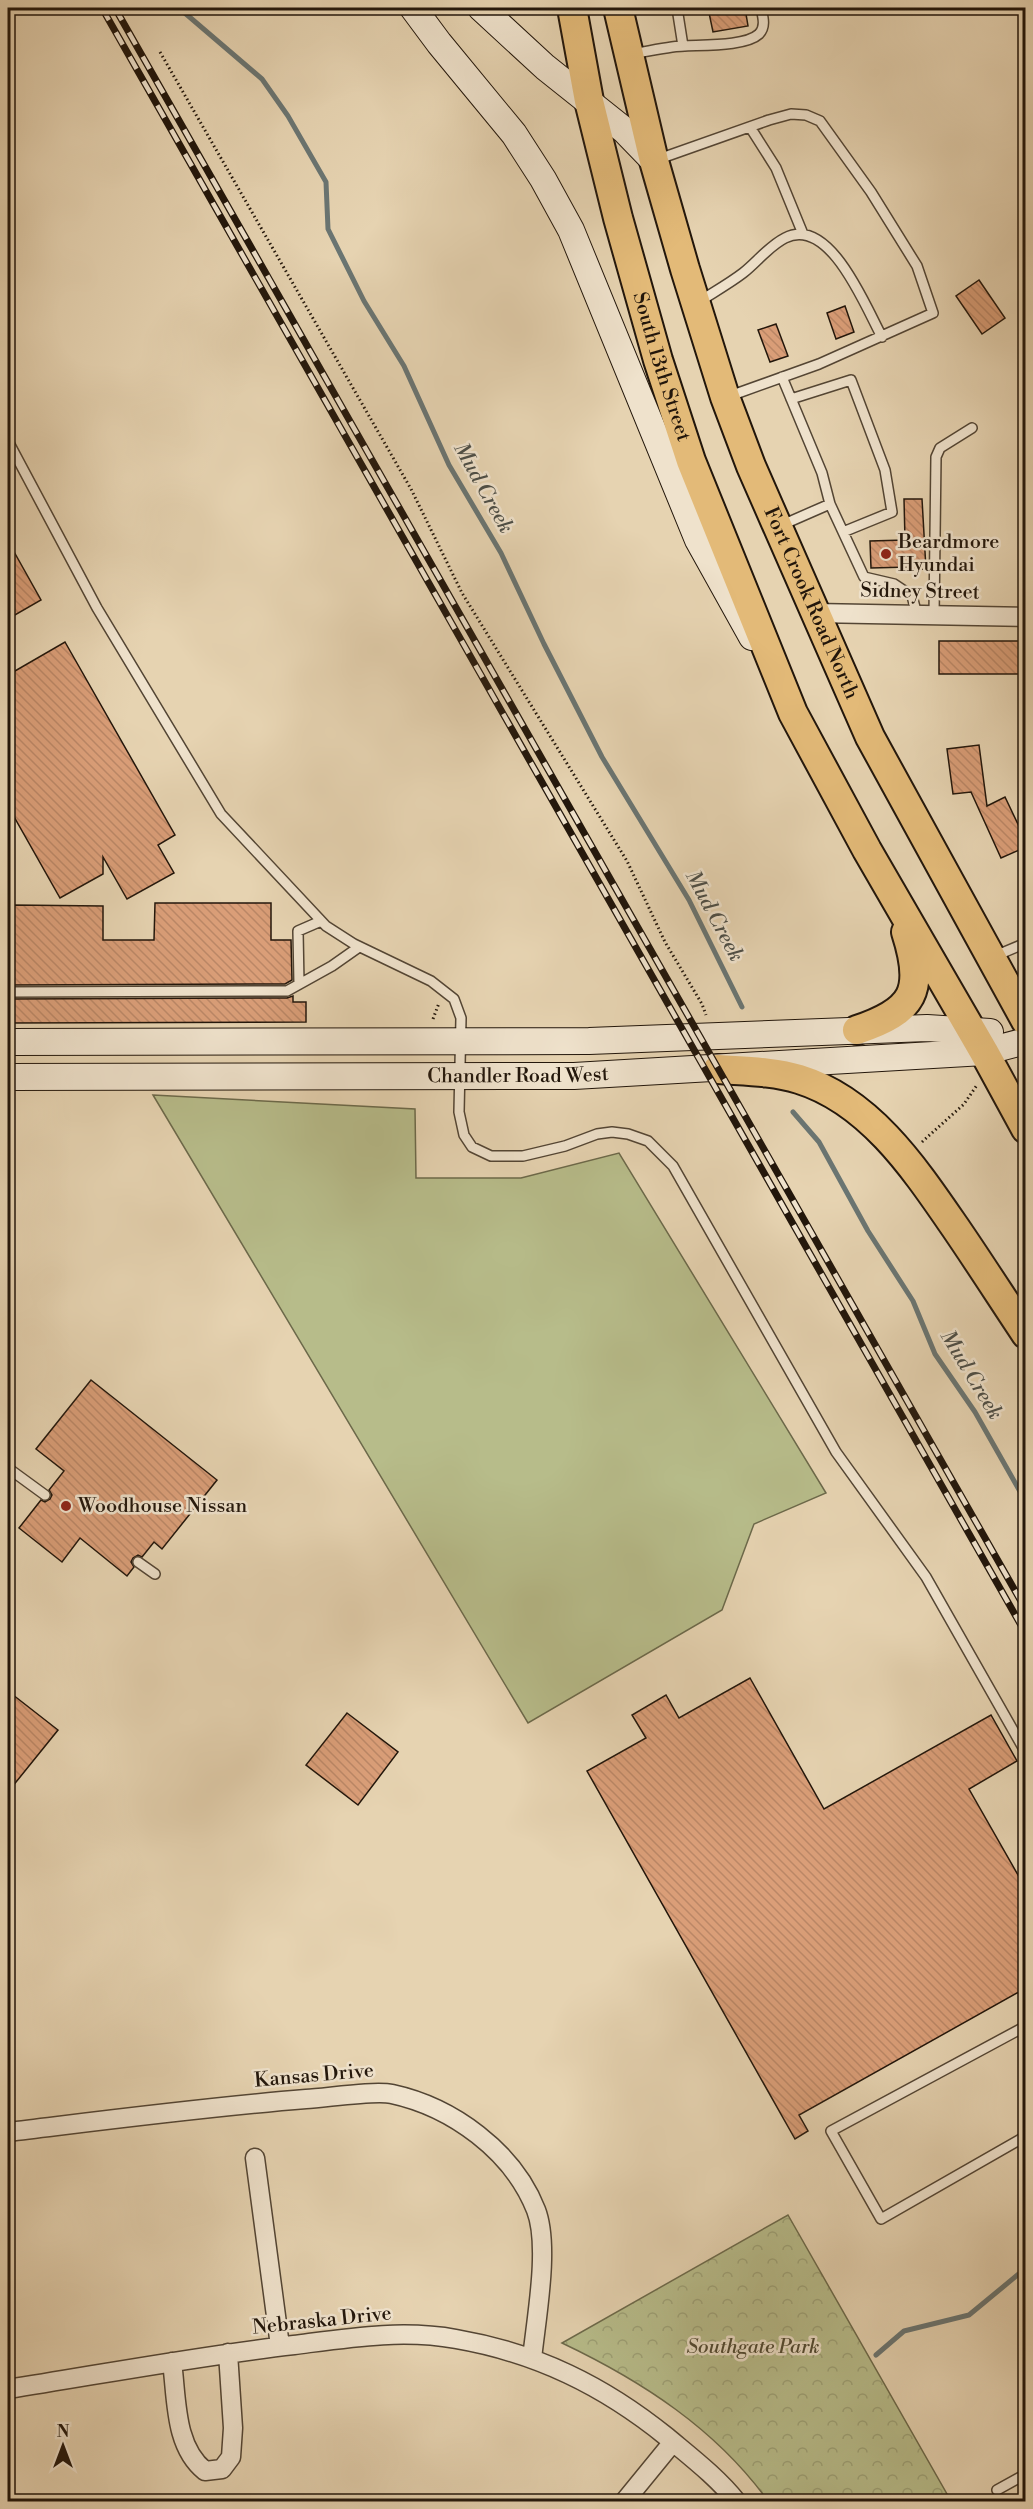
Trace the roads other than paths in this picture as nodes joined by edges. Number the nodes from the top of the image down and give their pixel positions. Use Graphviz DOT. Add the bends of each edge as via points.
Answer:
graph roads {
  1 [pos="413,8"];
  2 [pos="481,8"];
  3 [pos="572,8"];
  4 [pos="618,8"];
  5 [pos="677,8"];
  6 [pos="761,8"];
  7 [pos="683,46"];
  8 [pos="628,54"];
  9 [pos="589,101"];
  10 [pos="750,127"];
  11 [pos="654,161"];
  12 [pos="803,234"];
  13 [pos="696,304"];
  14 [pos="882,337"];
  15 [pos="782,377"];
  16 [pos="725,398"];
  17 [pos="791,399"];
  18 [pos="972,428"];
  19 [pos="8,441"];
  20 [pos="830,504"];
  21 [pos="777,527"];
  22 [pos="843,532"];
  23 [pos="814,613"];
  24 [pos="926,615"];
  25 [pos="1026,617"];
  26 [pos="793,713"];
  27 [pos="896,899"];
  28 [pos="321,921"];
  29 [pos="1026,943"];
  30 [pos="359,947"];
  31 [pos="990,958"];
  32 [pos="299,984"];
  33 [pos="8,992"];
  34 [pos="1026,1021"];
  35 [pos="857,1030"];
  36 [pos="1026,1039"];
  37 [pos="8,1042"];
  38 [pos="459,1042"];
  39 [pos="983,1050"];
  40 [pos="718,1069"];
  41 [pos="459,1076"];
  42 [pos="8,1077"];
  43 [pos="1026,1129"];
  44 [pos="1026,1334"];
  45 [pos="8,1468"];
  46 [pos="45,1495"];
  47 [pos="138,1562"];
  48 [pos="155,1574"];
  49 [pos="1026,1753"];
  50 [pos="1026,2026"];
  51 [pos="8,2132"];
  52 [pos="1026,2136"];
  53 [pos="255,2158"];
  54 [pos="280,2346"];
  55 [pos="228,2353"];
  56 [pos="532,2359"];
  57 [pos="172,2362"];
  58 [pos="8,2389"];
  59 [pos="673,2442"];
  60 [pos="1026,2474"];
  61 [pos="997,2490"];
  62 [pos="624,2502"];
  63 [pos="737,2502"];
  1 -- 26 [label="main road" via="514,134 560,209 698,540"];
  2 -- 9 [label="main road"];
  3 -- 9 [label="main road, South 13th Street"];
  4 -- 8 [label="main road"];
  5 -- 7 [label="lane"];
  6 -- 7 [label="lane" via="764,22 755,37"];
  7 -- 8 [label="lane"];
  8 -- 11 [label="main road"];
  9 -- 11 [label="main road"];
  9 -- 26 [label="main road, South 13th Street" via="655,349 691,460"];
  10 -- 11 [label="lane"];
  10 -- 12 [label="lane" via="776,168"];
  10 -- 14 [label="lane" via="791,114 820,121 871,192 917,267 933,313"];
  11 -- 13 [label="main road, Fort Crook Road North"];
  12 -- 13 [label="lane" via="788,236 777,243"];
  12 -- 14 [label="lane" via="815,237 829,248"];
  13 -- 16 [label="main road, Fort Crook Road North"];
  14 -- 15 [label="lane"];
  15 -- 16 [label="lane"];
  15 -- 17 [label="lane"];
  16 -- 21 [label="main road, Fort Crook Road North"];
  17 -- 20 [label="lane" via="822,472"];
  17 -- 22 [label="lane" via="851,380 885,470 892,512"];
  18 -- 24 [label="lane" via="940,448 936,457"];
  19 -- 28 [label="lane" via="97,608 221,814"];
  20 -- 21 [label="lane"];
  20 -- 22 [label="lane"];
  21 -- 23 [label="main road, Fort Crook Road North"];
  22 -- 24 [label="lane" via="864,577 894,584 912,596"];
  23 -- 24 [label="street, Sidney Street"];
  23 -- 31 [label="main road, Fort Crook Road North" via="870,737"];
  24 -- 25 [label="street, Sidney Street"];
  26 -- 27 [label="main road"];
  27 -- 35 [label="main road" via="912,957 913,988 908,1003 898,1013"];
  27 -- 39 [label="main road"];
  28 -- 30 [label="lane"];
  28 -- 32 [label="lane" via="298,931"];
  29 -- 31 [label="lane"];
  30 -- 32 [label="lane"];
  30 -- 38 [label="lane" via="431,981 454,999 461,1018"];
  31 -- 34 [label="main road, Fort Crook Road North"];
  32 -- 33 [label="lane" via="287,991"];
  35 -- 38 [label="main road, Chandler Road West"];
  35 -- 39 [label="main road, Chandler Road West" via="927,1028"];
  36 -- 39 [label="main road, Chandler Road West"];
  37 -- 38 [label="main road, Chandler Road West"];
  38 -- 41 [label="lane"];
  39 -- 40 [label="main road, Chandler Road West"];
  39 -- 43 [label="main road"];
  40 -- 41 [label="main road, Chandler Road West" via="574,1076"];
  40 -- 44 [label="main road" via="776,1073 823,1088 868,1120 910,1164"];
  41 -- 42 [label="main road, Chandler Road West"];
  41 -- 49 [label="lane" via="459,1112 464,1135 472,1147 491,1156 524,1156 612,1132 648,1141 673,1166 836,1452 926,1577"];
  45 -- 46 [label="lane"];
  47 -- 48 [label="lane"];
  50 -- 52 [label="lane" via="831,2131 881,2219"];
  51 -- 56 [label="street, Kansas Drive" via="248,2104 389,2093 451,2116 490,2145 519,2180 537,2211 543,2254"];
  53 -- 54 [label="street"];
  54 -- 55 [label="street, Nebraska Drive"];
  54 -- 56 [label="street, Nebraska Drive" via="382,2334 455,2339"];
  55 -- 57 [label="street, Nebraska Drive"];
  55 -- 57 [label="street" via="233,2428 231,2457 222,2469 205,2471 194,2463 182,2438"];
  56 -- 59 [label="street, Nebraska Drive" via="576,2376 641,2415"];
  57 -- 58 [label="street, Nebraska Drive"];
  59 -- 62 [label="street"];
  59 -- 63 [label="street, Nebraska Drive" via="722,2483"];
  60 -- 61 [label="lane"];
}
